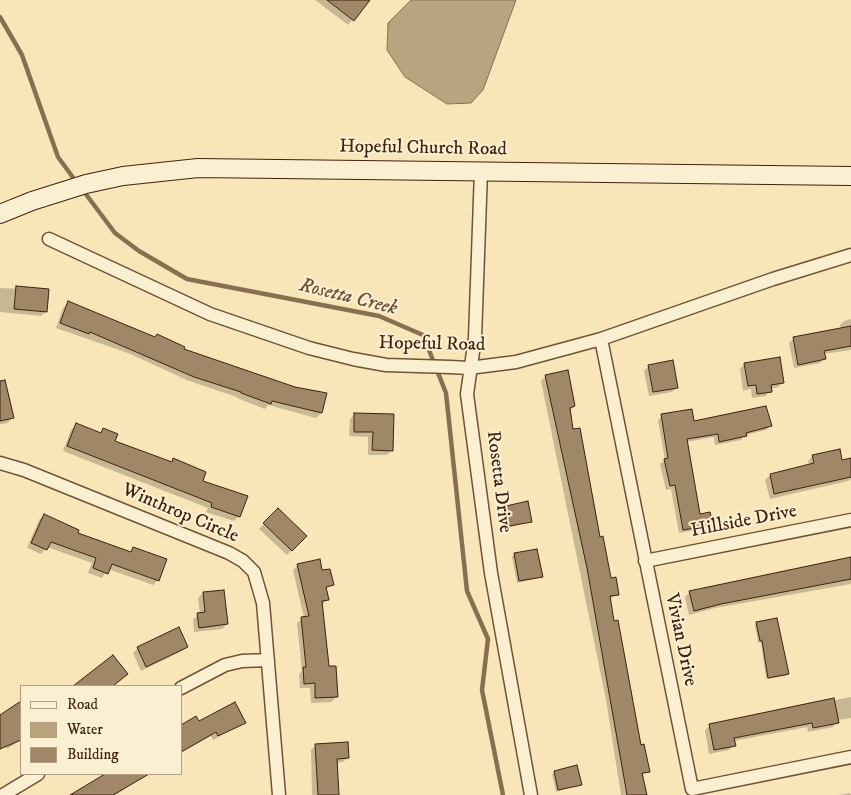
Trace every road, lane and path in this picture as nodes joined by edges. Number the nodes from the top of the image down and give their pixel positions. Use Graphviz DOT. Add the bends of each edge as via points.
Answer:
graph roads {
  1 [pos="481,171"];
  2 [pos="851,176"];
  3 [pos="0,214"];
  4 [pos="49,239"];
  5 [pos="851,255"];
  6 [pos="601,339"];
  7 [pos="469,368"];
  8 [pos="0,463"];
  9 [pos="851,520"];
  10 [pos="645,561"];
  11 [pos="268,660"];
  12 [pos="182,687"];
  13 [pos="851,757"];
  14 [pos="36,775"];
  15 [pos="3,795"];
  16 [pos="279,795"];
  17 [pos="531,795"];
  1 -- 2 [label="main road, Hopeful Church Road"];
  1 -- 3 [label="main road, Hopeful Church Road" via="198,168 160,171 109,180 32,201"];
  1 -- 7 [label="street, Rosetta Drive" via="475,338"];
  4 -- 7 [label="street, Hopeful Road" via="210,314 310,348 386,365"];
  5 -- 6 [label="street, Hopeful Road"];
  6 -- 7 [label="street, Hopeful Road" via="516,362"];
  6 -- 10 [label="street, Vivian Drive"];
  7 -- 17 [label="street, Rosetta Drive" via="467,394 491,573"];
  8 -- 11 [label="street, Winthrop Circle" via="243,561 254,572 260,587"];
  9 -- 10 [label="street, Hillside Drive"];
  10 -- 13 [label="street, Vivian Drive" via="692,789"];
  11 -- 12 [label="street" via="224,665"];
  11 -- 16 [label="street, Winthrop Circle"];
  14 -- 15 [label="street"];
}
